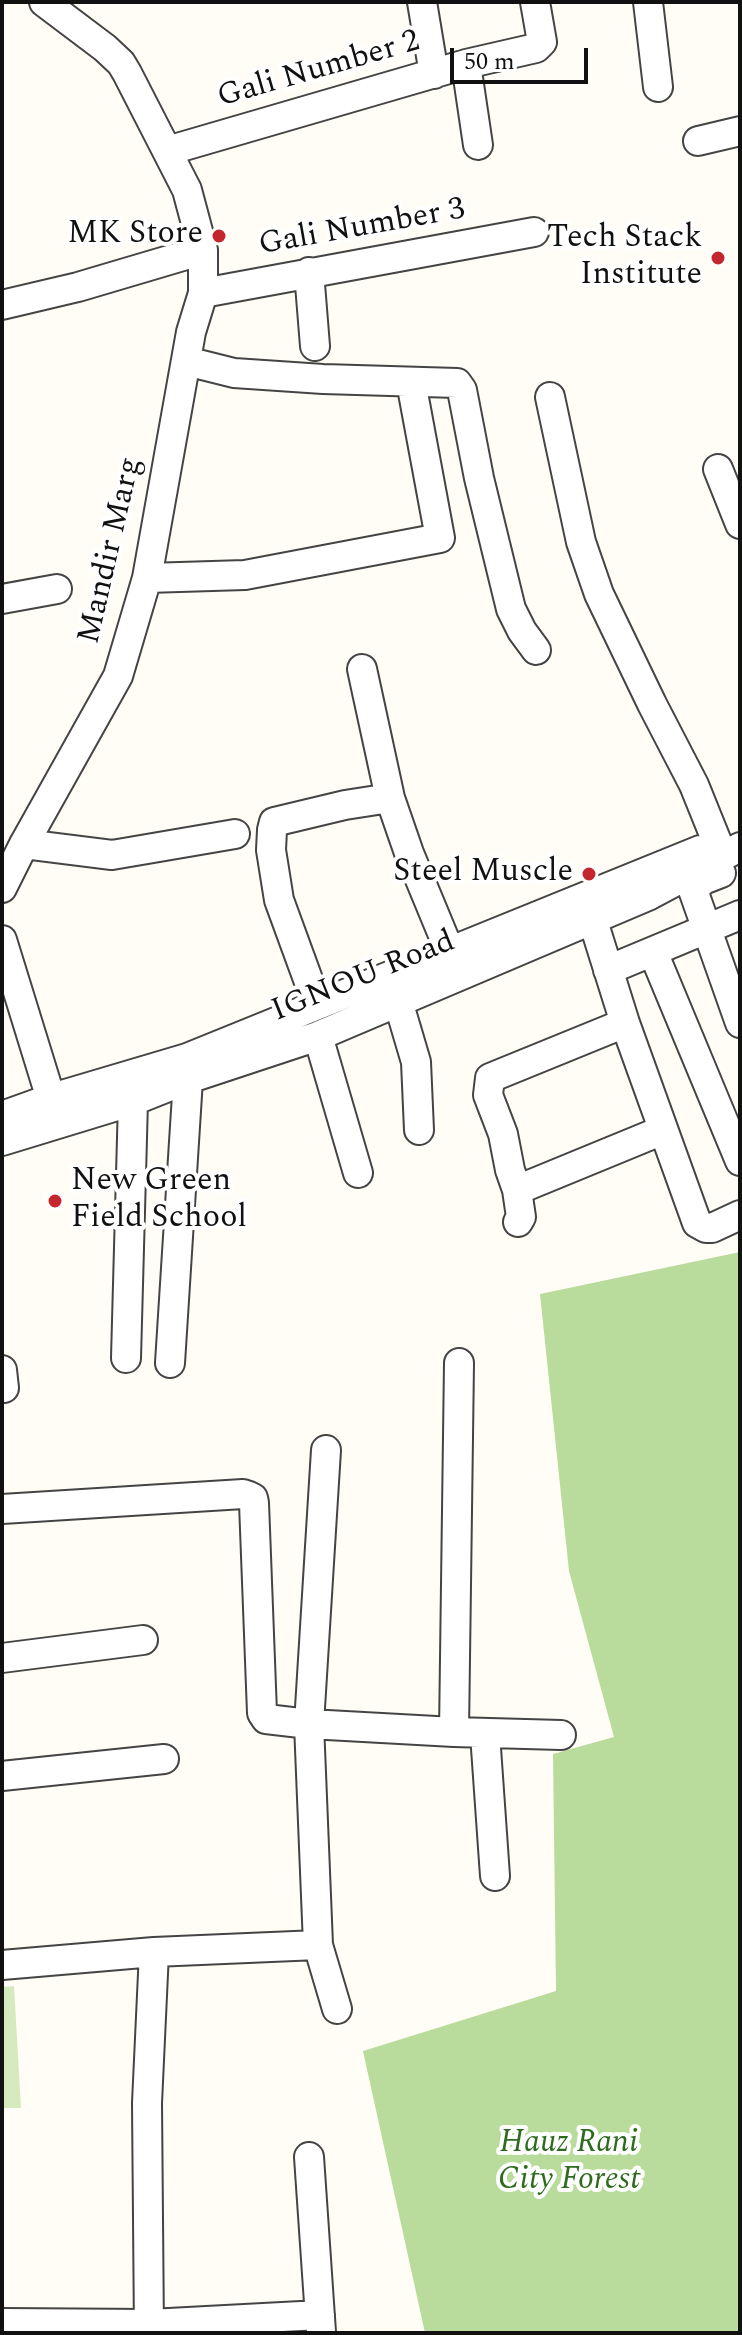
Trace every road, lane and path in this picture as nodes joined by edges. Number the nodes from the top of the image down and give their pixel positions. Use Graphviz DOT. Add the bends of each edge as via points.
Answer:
graph roads {
  1 [pos="44,2"];
  2 [pos="422,2"];
  3 [pos="535,2"];
  4 [pos="648,2"];
  5 [pos="466,64"];
  6 [pos="434,74"];
  7 [pos="658,87"];
  8 [pos="740,131"];
  9 [pos="698,141"];
  10 [pos="478,145"];
  11 [pos="167,151"];
  12 [pos="534,232"];
  13 [pos="203,250"];
  14 [pos="309,272"];
  15 [pos="203,293"];
  16 [pos="2,305"];
  17 [pos="315,346"];
  18 [pos="186,361"];
  19 [pos="411,382"];
  20 [pos="550,397"];
  21 [pos="718,469"];
  22 [pos="740,524"];
  23 [pos="147,578"];
  24 [pos="57,589"];
  25 [pos="2,599"];
  26 [pos="536,650"];
  27 [pos="362,669"];
  28 [pos="390,798"];
  29 [pos="235,834"];
  30 [pos="732,839"];
  31 [pos="24,844"];
  32 [pos="740,864"];
  33 [pos="2,888"];
  34 [pos="589,909"];
  35 [pos="740,915"];
  36 [pos="705,930"];
  37 [pos="2,940"];
  38 [pos="450,952"];
  39 [pos="653,952"];
  40 [pos="608,970"];
  41 [pos="734,988"];
  42 [pos="398,1001"];
  43 [pos="317,1004"];
  44 [pos="625,1023"];
  45 [pos="740,1023"];
  46 [pos="318,1036"];
  47 [pos="188,1079"];
  48 [pos="133,1101"];
  49 [pos="55,1110"];
  50 [pos="2,1116"];
  51 [pos="419,1130"];
  52 [pos="663,1130"];
  53 [pos="2,1141"];
  54 [pos="740,1161"];
  55 [pos="358,1173"];
  56 [pos="517,1190"];
  57 [pos="740,1215"];
  58 [pos="518,1222"];
  59 [pos="126,1358"];
  60 [pos="170,1363"];
  61 [pos="459,1363"];
  62 [pos="326,1450"];
  63 [pos="2,1509"];
  64 [pos="143,1640"];
  65 [pos="2,1658"];
  66 [pos="309,1724"];
  67 [pos="454,1732"];
  68 [pos="485,1734"];
  69 [pos="561,1735"];
  70 [pos="164,1759"];
  71 [pos="2,1776"];
  72 [pos="495,1876"];
  73 [pos="318,1945"];
  74 [pos="154,1952"];
  75 [pos="2,1965"];
  76 [pos="337,2009"];
  77 [pos="309,2157"];
  78 [pos="2,2323"];
  79 [pos="321,2324"];
  80 [pos="150,2329"];
  1 -- 11 [label="street, Mandir Marg" via="121,63"];
  2 -- 6 [label="street"];
  3 -- 5 [label="street, Gali Number 2" via="540,46"];
  4 -- 7 [label="street"];
  5 -- 6 [label="street, Gali Number 2"];
  5 -- 10 [label="street"];
  6 -- 11 [label="street, Gali Number 2"];
  8 -- 9 [label="street"];
  11 -- 13 [label="street, Mandir Marg" via="187,190"];
  12 -- 14 [label="street, Gali Number 3"];
  13 -- 15 [label="street, Mandir Marg"];
  13 -- 16 [label="street"];
  14 -- 15 [label="street, Gali Number 3"];
  14 -- 17 [label="street"];
  15 -- 18 [label="street, Mandir Marg"];
  18 -- 19 [label="street" via="234,373"];
  18 -- 23 [label="street, Mandir Marg"];
  19 -- 23 [label="street" via="440,538 245,575"];
  19 -- 26 [label="street" via="452,381 462,390 511,609"];
  20 -- 30 [label="street" via="581,542 599,594 694,785"];
  21 -- 22 [label="street"];
  23 -- 31 [label="street, Mandir Marg" via="118,676"];
  24 -- 25 [label="street"];
  27 -- 28 [label="street"];
  28 -- 38 [label="street"];
  28 -- 43 [label="street" via="274,822 271,850 279,900"];
  29 -- 31 [label="street" via="112,855"];
  30 -- 34 [label="street, IGNOU Road"];
  31 -- 33 [label="street, Mandir Marg"];
  32 -- 36 [label="street" via="693,890"];
  34 -- 38 [label="street, IGNOU Road"];
  34 -- 40 [label="street"];
  34 -- 42 [label="street, IGNOU Road"];
  35 -- 36 [label="street"];
  36 -- 39 [label="street"];
  36 -- 41 [label="street"];
  37 -- 49 [label="street"];
  38 -- 43 [label="street, IGNOU Road"];
  39 -- 40 [label="street"];
  39 -- 54 [label="street"];
  40 -- 44 [label="street"];
  41 -- 45 [label="street"];
  42 -- 46 [label="street, IGNOU Road"];
  42 -- 51 [label="street" via="416,1062"];
  43 -- 49 [label="street, IGNOU Road"];
  44 -- 52 [label="street"];
  44 -- 56 [label="street" via="490,1078 488,1095"];
  46 -- 47 [label="street, IGNOU Road"];
  46 -- 55 [label="street"];
  47 -- 48 [label="street, IGNOU Road"];
  47 -- 60 [label="street"];
  48 -- 49 [label="street, IGNOU Road"];
  48 -- 59 [label="street"];
  49 -- 50 [label="street, IGNOU Road"];
  49 -- 53 [label="street, IGNOU Road"];
  52 -- 56 [label="street"];
  52 -- 57 [label="street" via="697,1223 712,1228"];
  56 -- 58 [label="street"];
  61 -- 67 [label="street"];
  62 -- 66 [label="street"];
  63 -- 66 [label="street" via="243,1494 253,1498 262,1713 271,1721"];
  64 -- 65 [label="street"];
  66 -- 67 [label="street"];
  66 -- 73 [label="street"];
  67 -- 68 [label="street"];
  68 -- 69 [label="street"];
  68 -- 72 [label="street"];
  70 -- 71 [label="street"];
  73 -- 74 [label="street"];
  73 -- 76 [label="street"];
  74 -- 75 [label="street"];
  74 -- 80 [label="street" via="147,2103"];
  77 -- 79 [label="street"];
  78 -- 80 [label="street"];
  79 -- 80 [label="street"];
}
